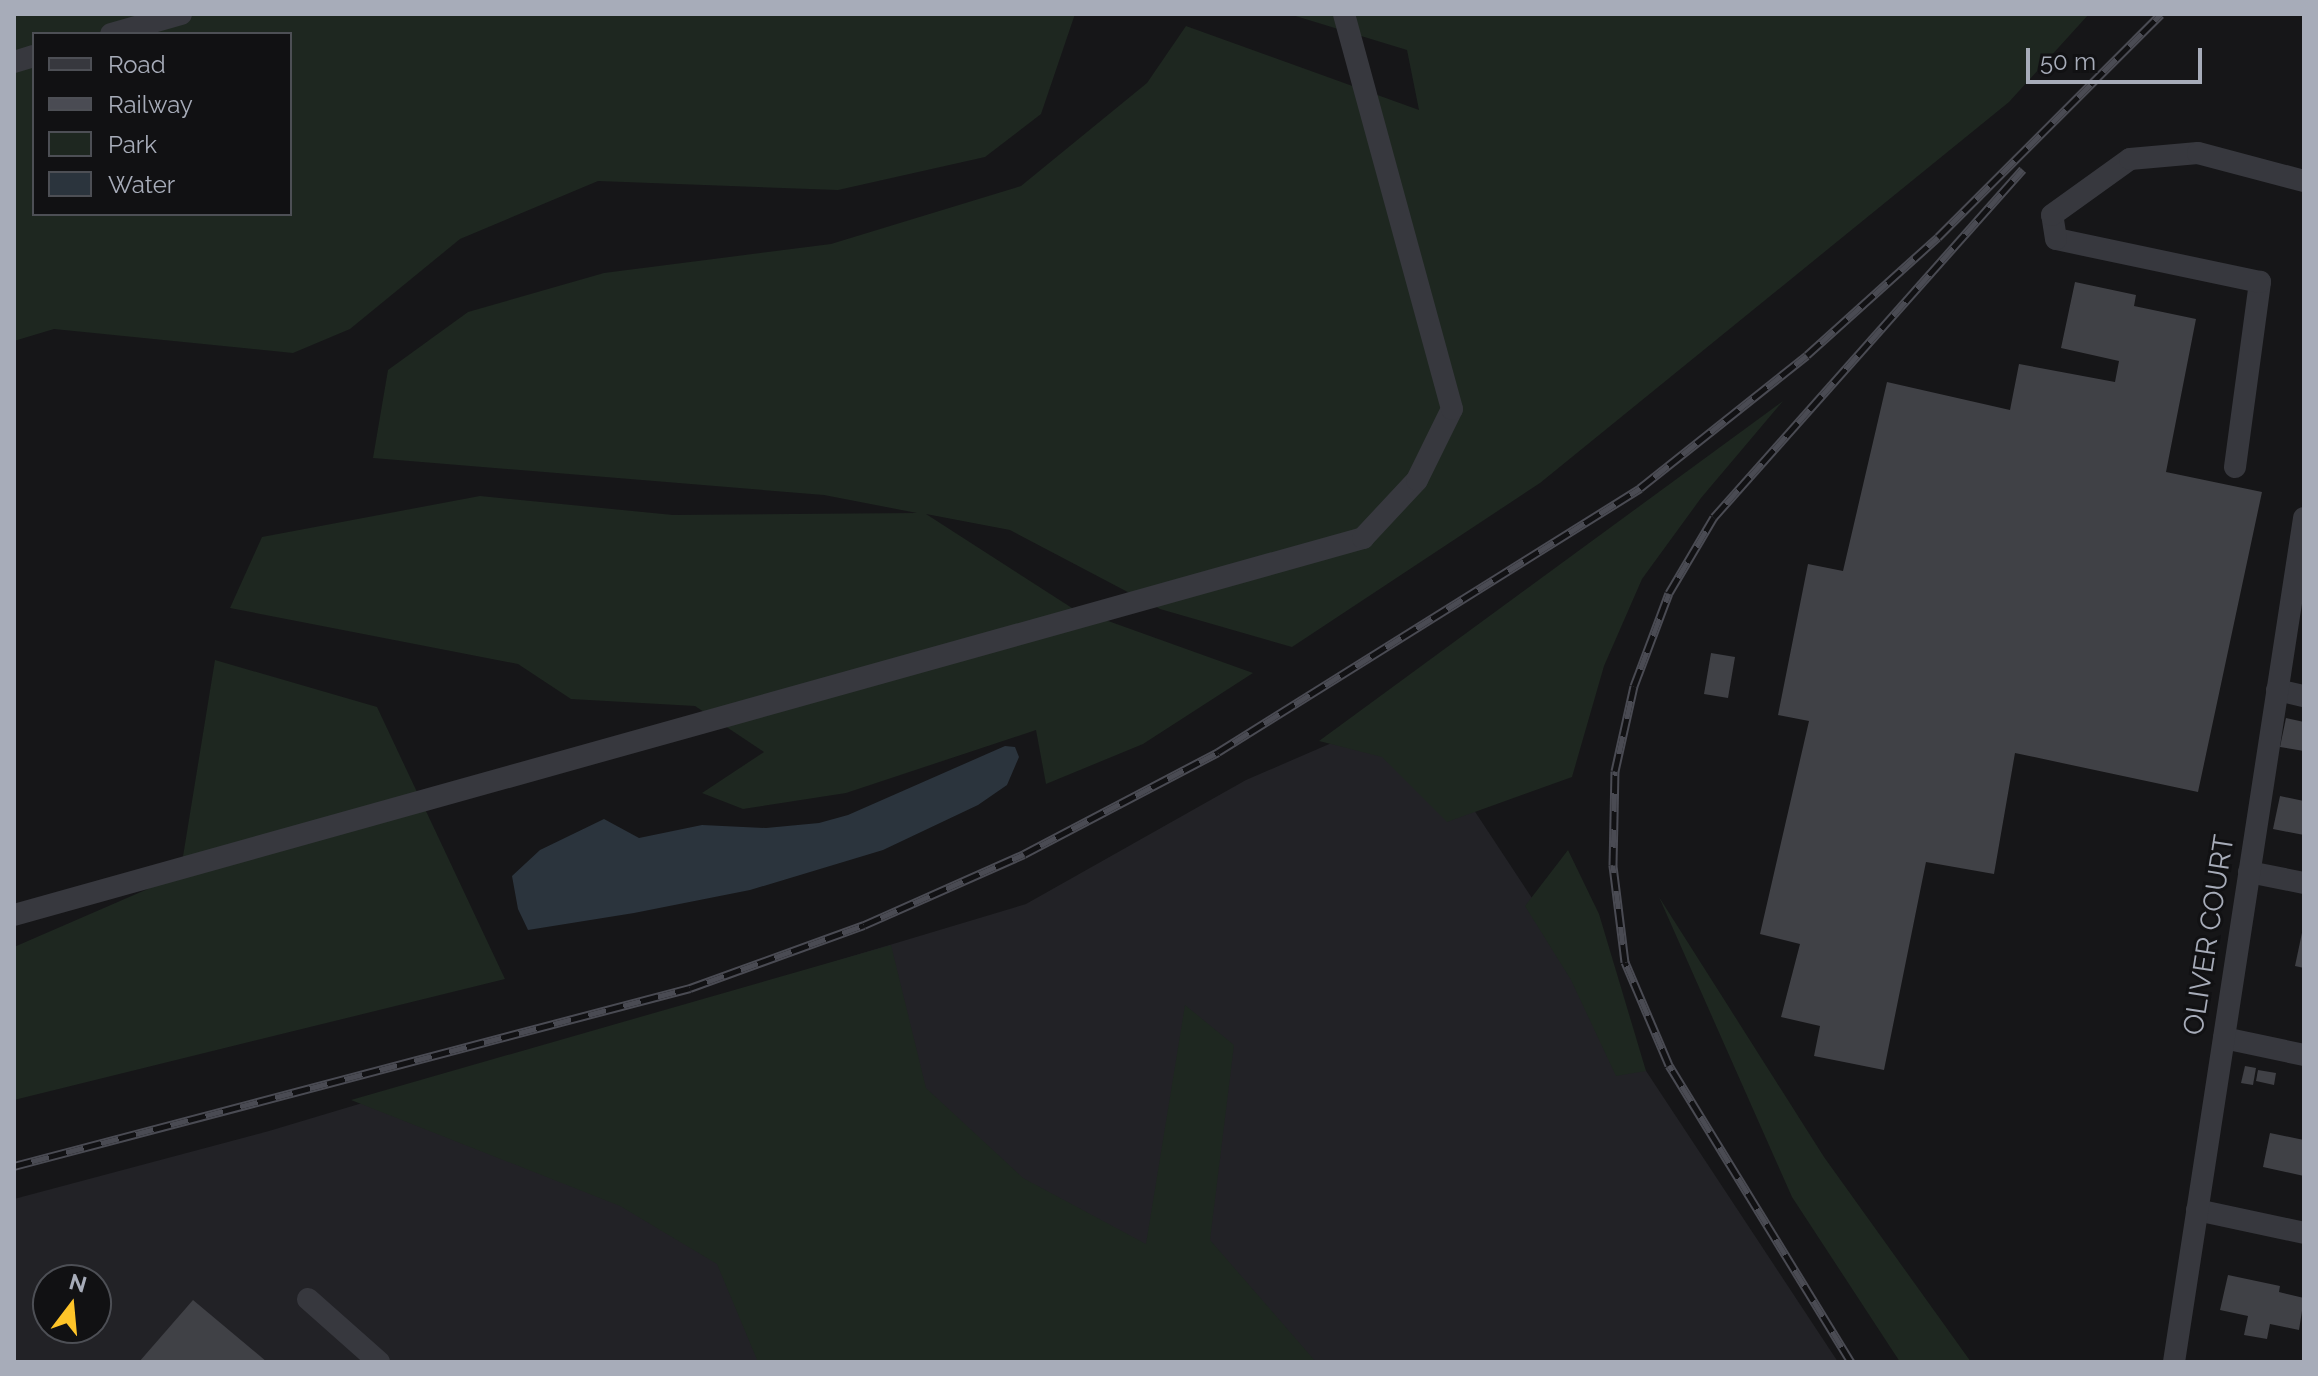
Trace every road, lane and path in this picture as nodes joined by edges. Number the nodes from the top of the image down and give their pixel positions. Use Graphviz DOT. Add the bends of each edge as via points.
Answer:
graph roads {
  1 [pos="181,14"];
  2 [pos="1344,14"];
  3 [pos="118,32"];
  4 [pos="2304,181"];
  5 [pos="2235,467"];
  6 [pos="2304,520"];
  7 [pos="2277,690"];
  8 [pos="2304,696"];
  9 [pos="2249,872"];
  10 [pos="2304,883"];
  11 [pos="14,915"];
  12 [pos="2224,1038"];
  13 [pos="2304,1055"];
  14 [pos="2197,1210"];
  15 [pos="2304,1233"];
  16 [pos="308,1299"];
  17 [pos="379,1362"];
  18 [pos="2174,1362"];
  1 -- 3 [label="street"];
  2 -- 11 [label="street" via="1452,409 1417,480 1363,538"];
  4 -- 5 [label="street" via="2198,153 2130,159 2052,215 2056,239 2260,282"];
  6 -- 7 [label="street, OLIVER COURT"];
  7 -- 8 [label="street"];
  7 -- 9 [label="street, OLIVER COURT"];
  9 -- 10 [label="street"];
  9 -- 12 [label="street, OLIVER COURT"];
  12 -- 13 [label="street"];
  12 -- 14 [label="street, OLIVER COURT"];
  14 -- 15 [label="street"];
  14 -- 18 [label="street, OLIVER COURT"];
  16 -- 17 [label="street"];
}
